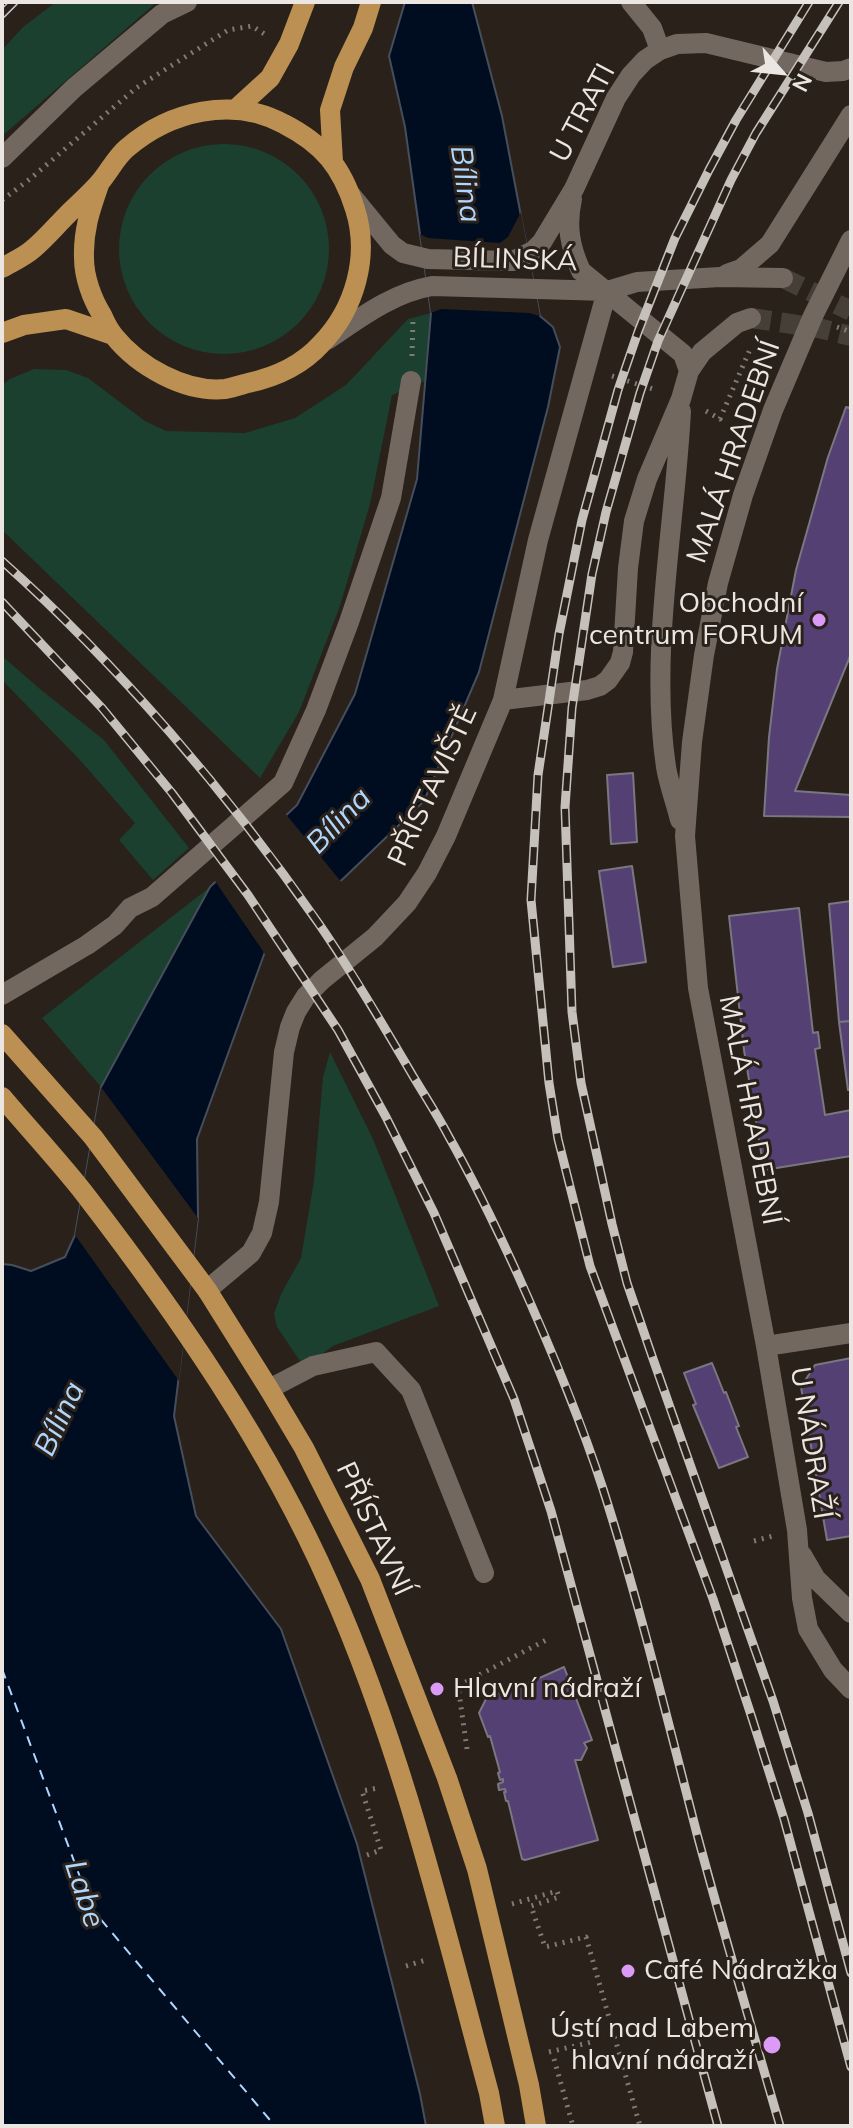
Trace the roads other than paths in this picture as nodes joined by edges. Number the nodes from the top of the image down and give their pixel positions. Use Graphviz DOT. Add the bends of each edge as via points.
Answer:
graph roads {
  1 [pos="187,2"];
  2 [pos="305,2"];
  3 [pos="371,2"];
  4 [pos="631,2"];
  5 [pos="660,50"];
  6 [pos="851,68"];
  7 [pos="236,109"];
  8 [pos="851,115"];
  9 [pos="2,158"];
  10 [pos="333,162"];
  11 [pos="100,182"];
  12 [pos="574,189"];
  13 [pos="351,195"];
  14 [pos="851,240"];
  15 [pos="533,251"];
  16 [pos="2,268"];
  17 [pos="843,276"];
  18 [pos="720,277"];
  19 [pos="783,278"];
  20 [pos="607,291"];
  21 [pos="751,318"];
  22 [pos="2,333"];
  23 [pos="113,335"];
  24 [pos="323,342"];
  25 [pos="689,371"];
  26 [pos="411,381"];
  27 [pos="681,399"];
  28 [pos="503,700"];
  29 [pos="685,836"];
  30 [pos="2,995"];
  31 [pos="2,1034"];
  32 [pos="2,1097"];
  33 [pos="207,1290"];
  34 [pos="851,1333"];
  35 [pos="766,1346"];
  36 [pos="269,1389"];
  37 [pos="799,1548"];
  38 [pos="484,1573"];
  39 [pos="851,1613"];
  40 [pos="851,1689"];
  41 [pos="495,2126"];
  42 [pos="536,2126"];
  1 -- 9 [label="street" via="162,14 74,88"];
  2 -- 7 [label="main road" via="270,78"];
  3 -- 10 [label="main road" via="330,110"];
  4 -- 5 [label="street" via="652,28"];
  5 -- 6 [label="street" via="706,43 826,72"];
  5 -- 12 [label="street, U TRATI" via="631,75 616,98"];
  7 -- 10 [label="main road" via="273,118 306,135"];
  7 -- 11 [label="main road" via="196,111 158,125 125,149"];
  8 -- 18 [label="street" via="770,244 741,269"];
  10 -- 13 [label="main road"];
  11 -- 16 [label="main road" via="31,251"];
  11 -- 23 [label="main road" via="86,220 84,260 93,300"];
  12 -- 15 [label="street, U TRATI"];
  12 -- 20 [label="street" via="568,230 575,257 581,271"];
  13 -- 15 [label="street, BÍLINSKÁ" via="403,253 428,259 513,261"];
  13 -- 24 [label="main road" via="359,220 360,267 353,293"];
  14 -- 17 [label="street, MALÁ HRADEBNÍ"];
  17 -- 29 [label="street, MALÁ HRADEBNÍ" via="813,316 773,410 718,583 692,742"];
  18 -- 19 [label="street, BÍLINSKÁ"];
  18 -- 20 [label="street, BÍLINSKÁ" via="637,282"];
  20 -- 24 [label="street, BÍLINSKÁ" via="415,289"];
  20 -- 25 [label="street" via="683,354"];
  20 -- 28 [label="street, PŘÍSTAVIŠTĚ" via="538,540"];
  21 -- 25 [label="street" via="702,352"];
  22 -- 23 [label="main road" via="66,319"];
  23 -- 24 [label="main road" via="162,375 223,389 289,369"];
  25 -- 27 [label="street"];
  26 -- 30 [label="street" via="391,498 327,681 283,783 115,925"];
  27 -- 28 [label="street" via="634,521 623,652 614,672 587,690"];
  27 -- 29 [label="street, MALÁ HRADEBNÍ" via="664,606 662,729 666,770"];
  28 -- 33 [label="street, PŘÍSTAVIŠTĚ" via="446,836 414,893 375,937 306,996 296,1012 284,1052 262,1233 251,1253"];
  29 -- 35 [label="street, MALÁ HRADEBNÍ" via="698,988"];
  31 -- 33 [label="main road, PŘÍSTAVNÍ" via="93,1137"];
  32 -- 41 [label="main road" via="83,1192 185,1331 273,1470 330,1585 381,1711 434,1886"];
  33 -- 36 [label="main road, PŘÍSTAVNÍ"];
  34 -- 35 [label="street"];
  35 -- 37 [label="street, U NÁDRAŽÍ"];
  36 -- 38 [label="street" via="313,1366 376,1352 411,1390"];
  36 -- 42 [label="main road, PŘÍSTAVNÍ" via="370,1579 447,1778 477,1869"];
  37 -- 39 [label="street, U NÁDRAŽÍ" via="816,1579"];
  37 -- 40 [label="street, U NÁDRAŽÍ" via="808,1629"];
}
